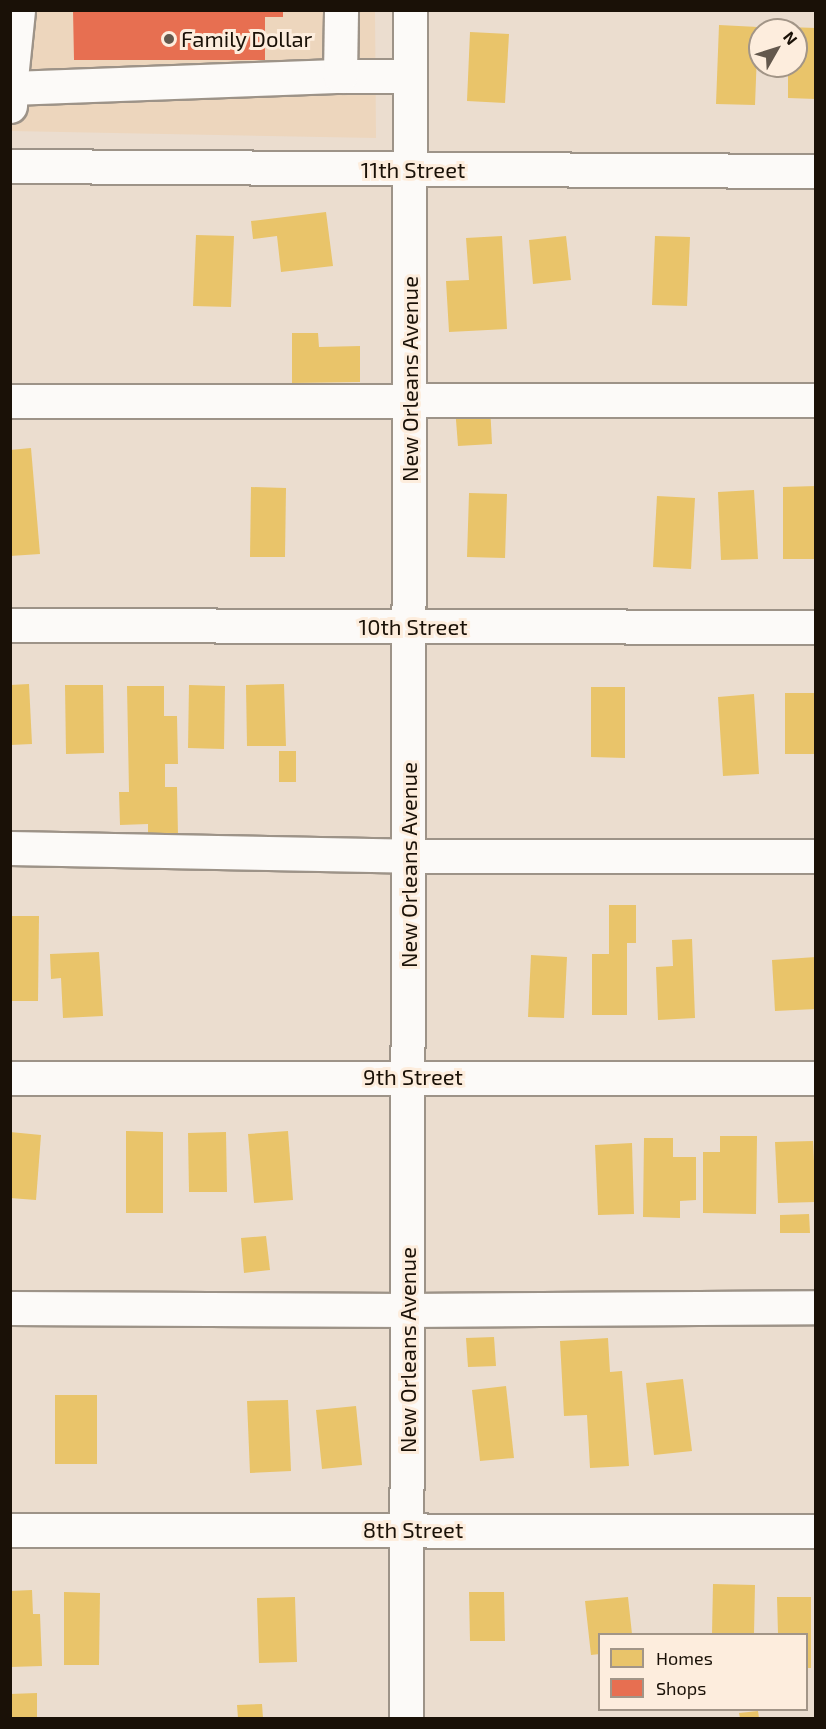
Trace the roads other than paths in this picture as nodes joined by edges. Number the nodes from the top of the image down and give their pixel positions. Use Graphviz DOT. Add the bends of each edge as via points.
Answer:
graph roads {
  1 [pos="18,10"];
  2 [pos="341,10"];
  3 [pos="410,10"];
  4 [pos="340,76"];
  5 [pos="410,76"];
  6 [pos="11,88"];
  7 [pos="10,106"];
  8 [pos="10,166"];
  9 [pos="410,170"];
  10 [pos="816,171"];
  11 [pos="410,398"];
  12 [pos="816,400"];
  13 [pos="10,401"];
  14 [pos="10,626"];
  15 [pos="410,627"];
  16 [pos="816,627"];
  17 [pos="10,848"];
  18 [pos="410,856"];
  19 [pos="816,856"];
  20 [pos="409,1077"];
  21 [pos="10,1078"];
  22 [pos="816,1078"];
  23 [pos="816,1307"];
  24 [pos="10,1308"];
  25 [pos="408,1310"];
  26 [pos="10,1530"];
  27 [pos="406,1530"];
  28 [pos="816,1532"];
  29 [pos="406,1719"];
  1 -- 6 [label="street"];
  2 -- 4 [label="street"];
  3 -- 5 [label="street, New Orleans Avenue"];
  4 -- 5 [label="street"];
  4 -- 6 [label="street"];
  5 -- 9 [label="street, New Orleans Avenue"];
  6 -- 7 [label="street"];
  8 -- 9 [label="street, 11th Street"];
  9 -- 10 [label="street, 11th Street"];
  9 -- 11 [label="street, New Orleans Avenue"];
  11 -- 12 [label="street"];
  11 -- 13 [label="street"];
  11 -- 15 [label="street, New Orleans Avenue"];
  14 -- 15 [label="street, 10th Street"];
  15 -- 16 [label="street, 10th Street"];
  15 -- 18 [label="street, New Orleans Avenue"];
  17 -- 18 [label="street"];
  18 -- 19 [label="street"];
  18 -- 20 [label="street, New Orleans Avenue"];
  20 -- 21 [label="street, 9th Street"];
  20 -- 22 [label="street, 9th Street"];
  20 -- 25 [label="street, New Orleans Avenue"];
  23 -- 25 [label="street"];
  24 -- 25 [label="street"];
  25 -- 27 [label="street, New Orleans Avenue"];
  26 -- 27 [label="street, 8th Street"];
  27 -- 28 [label="street, 8th Street"];
  27 -- 29 [label="street, New Orleans Avenue"];
}
